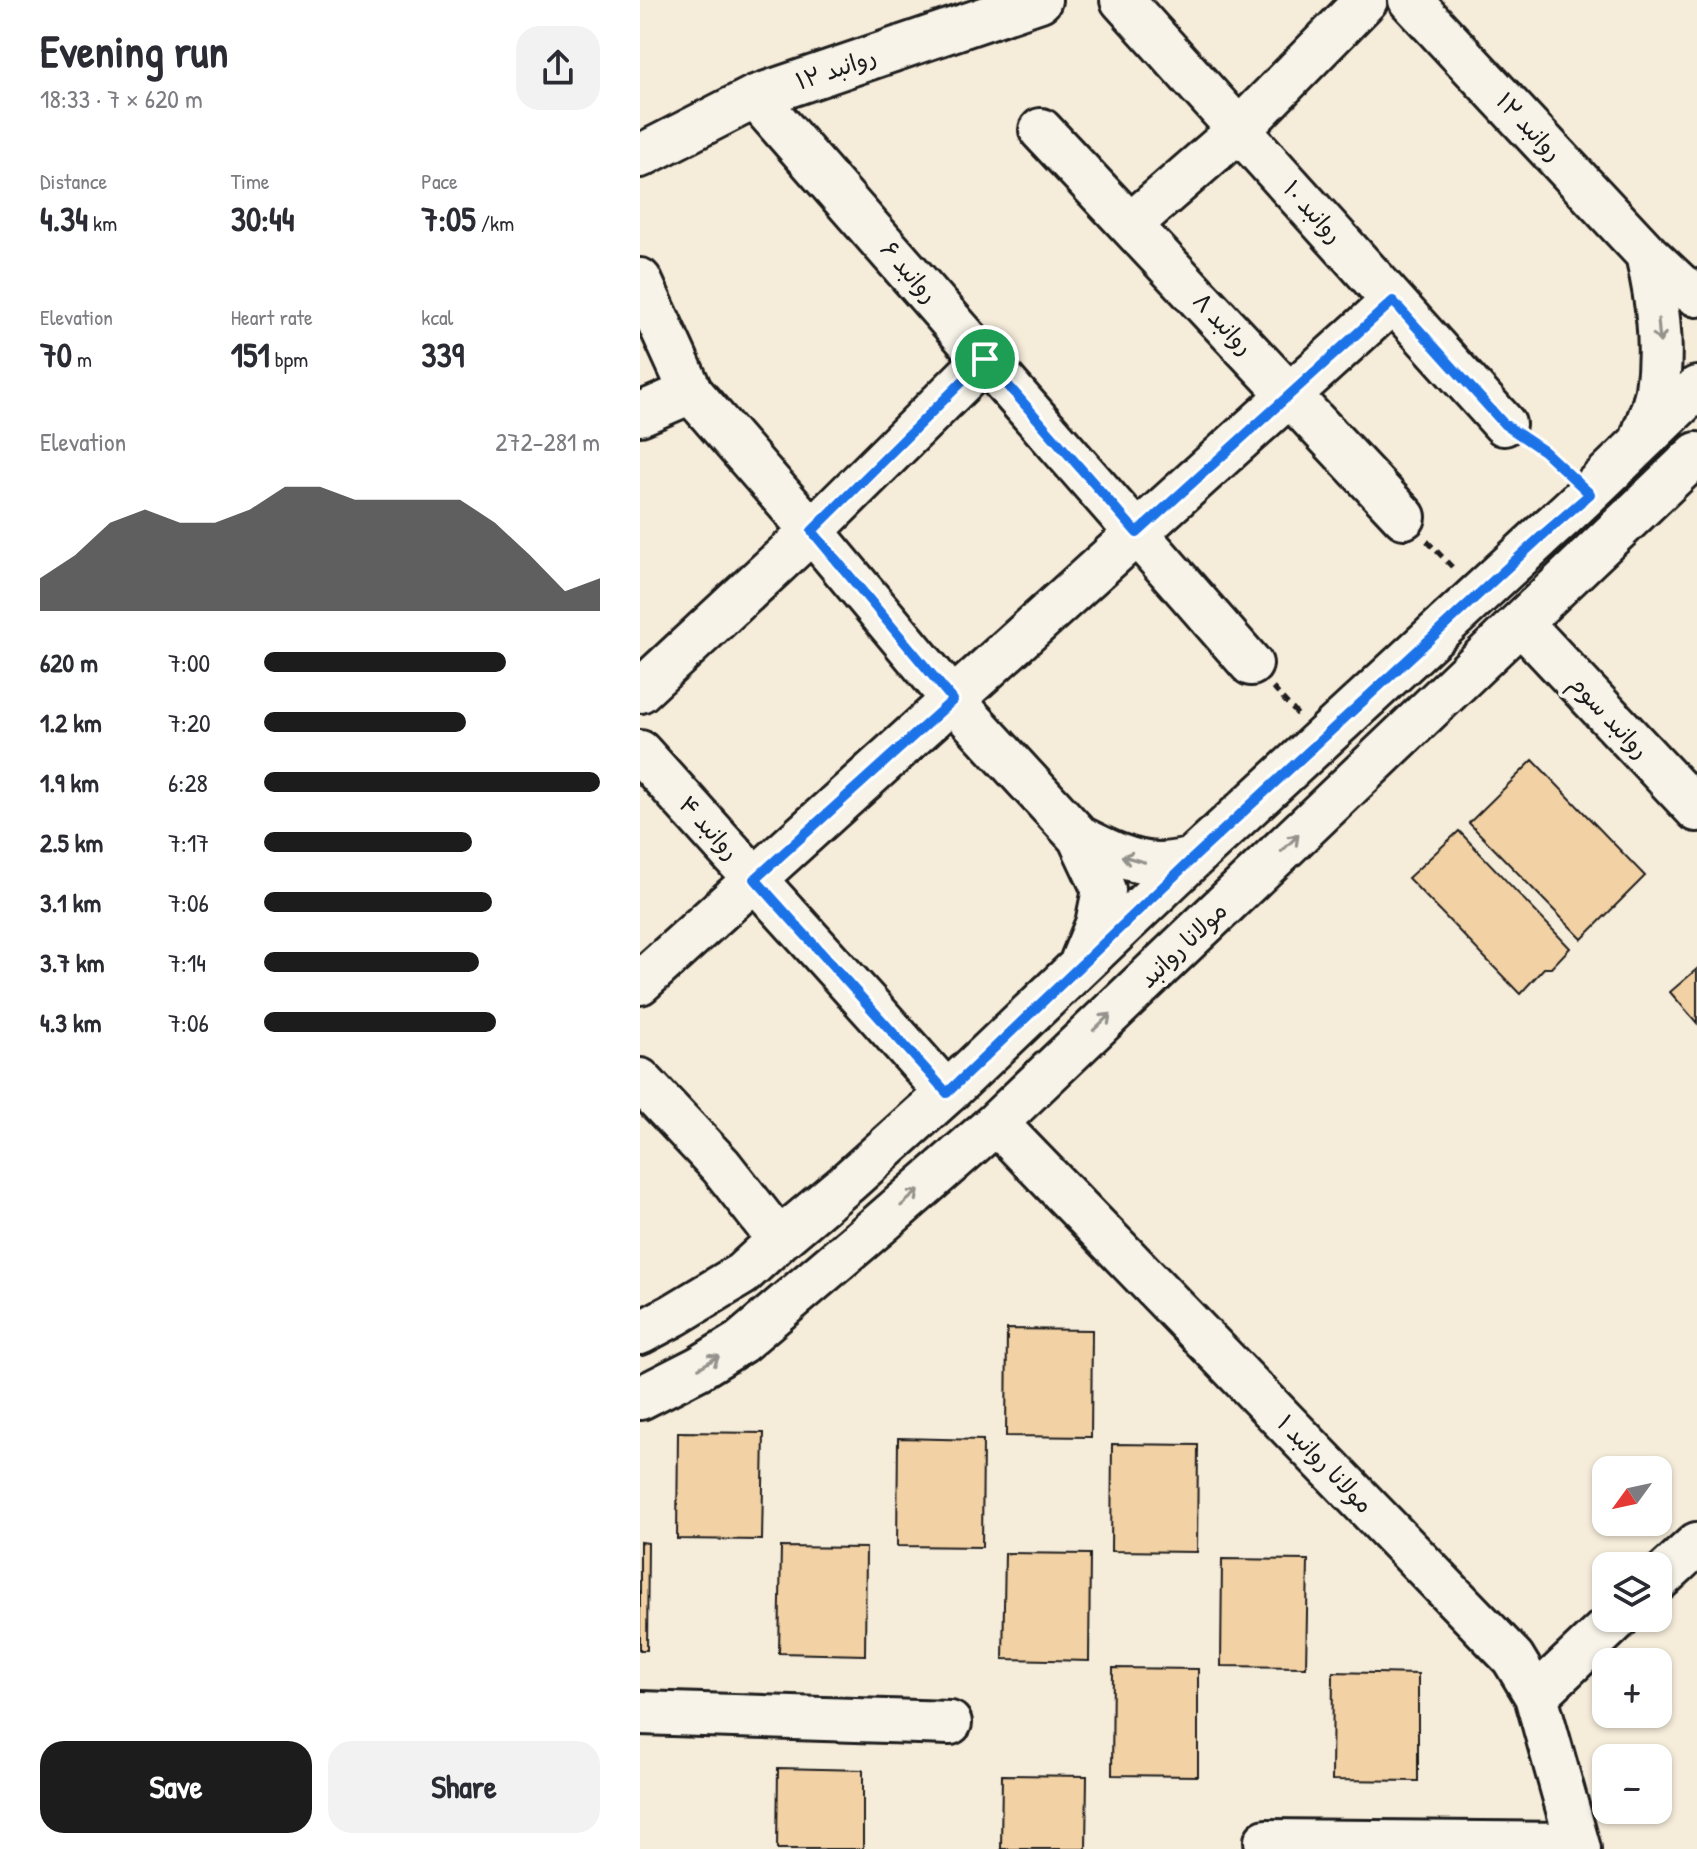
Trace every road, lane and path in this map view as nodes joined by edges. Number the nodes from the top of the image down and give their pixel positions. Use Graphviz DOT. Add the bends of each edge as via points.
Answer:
graph roads {
  1 [pos="1040,0"];
  2 [pos="1122,0"];
  3 [pos="1366,0"];
  4 [pos="1410,0"];
  5 [pos="755,97"];
  6 [pos="1041,130"];
  7 [pos="1239,130"];
  8 [pos="640,156"];
  9 [pos="1130,225"];
  10 [pos="1647,254"];
  11 [pos="640,280"];
  12 [pos="1697,295"];
  13 [pos="1393,301"];
  14 [pos="985,359"];
  15 [pos="1697,388"];
  16 [pos="691,392"];
  17 [pos="1289,395"];
  18 [pos="640,414"];
  19 [pos="1504,424"];
  20 [pos="1641,441"];
  21 [pos="1685,466"];
  22 [pos="1590,494"];
  23 [pos="1404,517"];
  24 [pos="812,531"];
  25 [pos="1137,533"];
  26 [pos="1478,595"];
  27 [pos="1521,623"];
  28 [pos="1251,664"];
  29 [pos="640,691"];
  30 [pos="953,700"];
  31 [pos="1321,740"];
  32 [pos="640,752"];
  33 [pos="1356,780"];
  34 [pos="1697,810"];
  35 [pos="1079,837"];
  36 [pos="1191,860"];
  37 [pos="755,879"];
  38 [pos="645,964"];
  39 [pos="1080,965"];
  40 [pos="640,1080"];
  41 [pos="947,1093"];
  42 [pos="996,1123"];
  43 [pos="779,1240"];
  44 [pos="640,1333"];
  45 [pos="640,1398"];
  46 [pos="1697,1544"];
  47 [pos="1672,1567"];
  48 [pos="1603,1632"];
  49 [pos="1536,1696"];
  50 [pos="640,1713"];
  51 [pos="950,1723"];
  52 [pos="1266,1841"];
  53 [pos="1578,1847"];
  1 -- 5 [label="street, روانبد ۱۲"];
  2 -- 7 [label="street, روانبد ۱۰"];
  3 -- 7 [label="street"];
  4 -- 10 [label="street, روانبد ۱۲"];
  5 -- 8 [label="street, روانبد ۱۲"];
  5 -- 14 [label="street, روانبد ۶"];
  6 -- 9 [label="street, روانبد ۸"];
  7 -- 9 [label="street"];
  7 -- 13 [label="street, روانبد ۱۰"];
  9 -- 17 [label="street, روانبد ۸"];
  10 -- 12 [label="street, روانبد ۱۲"];
  10 -- 20 [label="street, one-way" via="1660,343 1657,393"];
  11 -- 16 [label="street"];
  13 -- 17 [label="street"];
  13 -- 19 [label="street, روانبد ۱۰"];
  14 -- 24 [label="street"];
  14 -- 25 [label="street, روانبد ۶"];
  15 -- 20 [label="street"];
  16 -- 18 [label="street"];
  16 -- 24 [label="street"];
  17 -- 23 [label="street, روانبد ۸"];
  17 -- 25 [label="street"];
  19 -- 22 [label="path" via="1544,451"];
  20 -- 21 [label="street"];
  20 -- 22 [label="street"];
  21 -- 27 [label="street, مولانا روانبد"];
  22 -- 26 [label="street"];
  23 -- 26 [label="path"];
  24 -- 29 [label="street"];
  24 -- 30 [label="street"];
  25 -- 28 [label="street, روانبد ۶"];
  25 -- 30 [label="street"];
  26 -- 31 [label="street"];
  27 -- 33 [label="street, مولانا روانبد"];
  27 -- 34 [label="street, روانبد سوم"];
  28 -- 31 [label="path"];
  30 -- 35 [label="street"];
  30 -- 37 [label="street"];
  31 -- 33 [label="street"];
  31 -- 36 [label="street"];
  32 -- 37 [label="street, روانبد ۴"];
  42 -- 33 [label="street, مولانا روانبد, one-way"];
  36 -- 35 [label="street, one-way" via="1138,862"];
  35 -- 39 [label="street" via="1104,890"];
  36 -- 39 [label="street"];
  37 -- 38 [label="street"];
  37 -- 41 [label="street, روانبد ۴"];
  39 -- 41 [label="street"];
  40 -- 43 [label="street" via="721,1166"];
  41 -- 43 [label="street"];
  45 -- 42 [label="street, مولانا روانبد, one-way" via="741,1342"];
  42 -- 49 [label="street, مولانا روانبد ۱" via="1513,1658"];
  43 -- 44 [label="street" via="742,1274"];
  46 -- 47 [label="street"];
  48 -- 49 [label="street"];
  49 -- 53 [label="street, مولانا روانبد ۱"];
  50 -- 51 [label="street"];
  52 -- 53 [label="street"];
}
